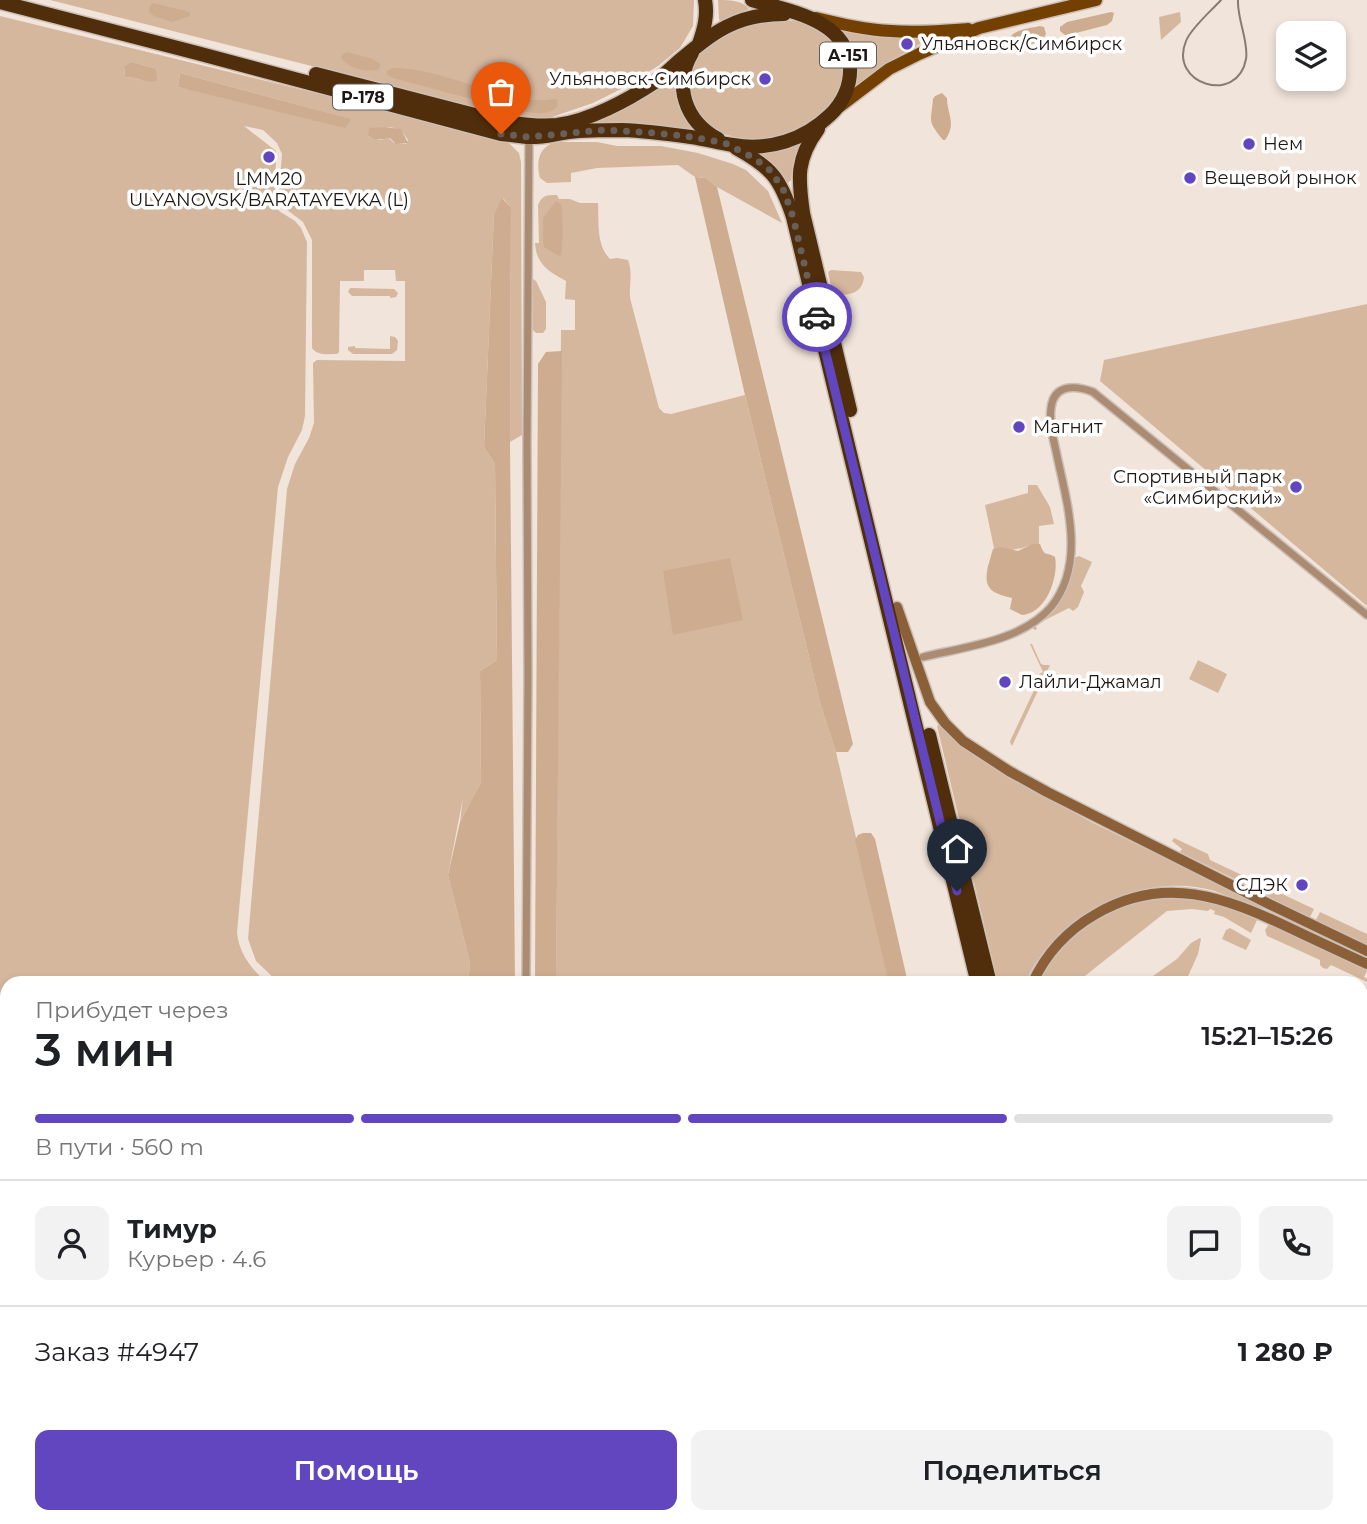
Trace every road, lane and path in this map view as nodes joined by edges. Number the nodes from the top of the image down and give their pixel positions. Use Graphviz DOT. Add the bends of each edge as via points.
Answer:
graph roads {
  1 [pos="29,0"];
  2 [pos="705,0"];
  3 [pos="752,0"];
  4 [pos="1096,0"];
  5 [pos="0,2"];
  6 [pos="803,16"];
  7 [pos="979,29"];
  8 [pos="696,47"];
  9 [pos="835,110"];
  10 [pos="820,125"];
  11 [pos="529,137"];
  12 [pos="728,144"];
  13 [pos="852,441"];
  14 [pos="897,607"];
  15 [pos="1367,615"];
  16 [pos="923,657"];
  17 [pos="1269,904"];
  18 [pos="1264,915"];
  19 [pos="1367,951"];
  20 [pos="1367,964"];
  21 [pos="526,976"];
  22 [pos="976,976"];
  23 [pos="988,976"];
  24 [pos="1036,976"];
  1 -- 8 [label="highway, Р-178" via="522,125 556,125 611,107 656,82"];
  2 -- 8 [label="highway" via="706,19"];
  3 -- 6 [label="highway, А-151"];
  4 -- 7 [label="main road"];
  5 -- 11 [label="highway, Р-178" via="501,134"];
  6 -- 7 [label="main road" via="891,31"];
  6 -- 8 [label="highway, Р-178" via="769,14 744,19"];
  6 -- 9 [label="highway, А-151" via="833,32 847,53 849,82"];
  7 -- 9 [label="main road" via="889,69"];
  8 -- 12 [label="highway" via="683,76 685,104 701,127"];
  9 -- 10 [label="highway, Р-178"];
  10 -- 12 [label="highway, Р-178" via="804,136 769,146"];
  10 -- 13 [label="highway" via="803,153 799,185"];
  11 -- 12 [label="highway, Р-178" via="625,130"];
  11 -- 21 [label="street"];
  12 -- 13 [label="highway" via="764,165 784,191"];
  13 -- 14 [label="highway"];
  13 -- 22 [label="highway"];
  14 -- 17 [label="street" via="930,702 964,741 1047,792"];
  14 -- 23 [label="highway"];
  15 -- 16 [label="street" via="1093,392 1070,387 1058,394 1051,406 1072,551 1064,582 1051,606 1014,634"];
  17 -- 18 [label="street"];
  17 -- 19 [label="street"];
  18 -- 20 [label="street"];
  18 -- 24 [label="street" via="1223,899 1189,893 1133,898 1082,922 1045,960"];
}
